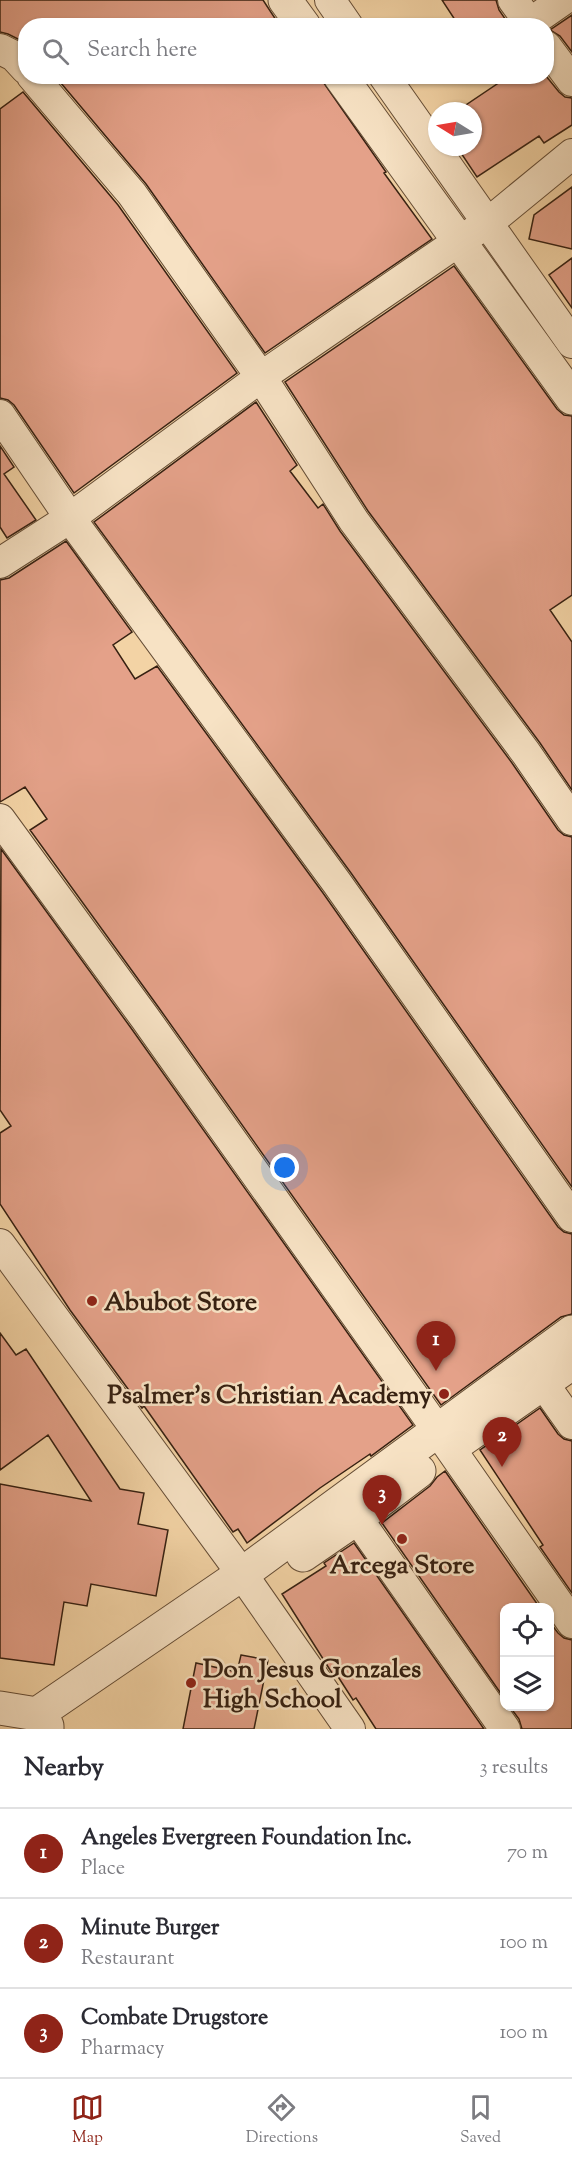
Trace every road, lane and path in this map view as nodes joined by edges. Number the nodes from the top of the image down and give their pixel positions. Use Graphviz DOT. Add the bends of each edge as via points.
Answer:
graph roads {
  1 [pos="285,0"];
  2 [pos="330,0"];
  3 [pos="563,0"];
  4 [pos="298,18"];
  5 [pos="342,18"];
  6 [pos="538,18"];
  7 [pos="0,49"];
  8 [pos="554,57"];
  9 [pos="18,60"];
  10 [pos="572,81"];
  11 [pos="39,84"];
  12 [pos="346,84"];
  13 [pos="390,84"];
  14 [pos="572,154"];
  15 [pos="488,224"];
  16 [pos="459,241"];
  17 [pos="572,343"];
  18 [pos="261,377"];
  19 [pos="572,398"];
  20 [pos="0,415"];
  21 [pos="70,518"];
  22 [pos="0,563"];
  23 [pos="0,819"];
  24 [pos="572,820"];
  25 [pos="572,1217"];
  26 [pos="0,1244"];
  27 [pos="572,1332"];
  28 [pos="572,1363"];
  29 [pos="543,1383"];
  30 [pos="572,1424"];
  31 [pos="444,1439"];
  32 [pos="357,1518"];
  33 [pos="247,1581"];
  34 [pos="572,1623"];
  35 [pos="0,1708"];
  36 [pos="44,1723"];
  37 [pos="350,1729"];
  38 [pos="505,1729"];
  1 -- 4 [label="street"];
  2 -- 5 [label="street"];
  3 -- 6 [label="street"];
  7 -- 9 [label="street"];
  8 -- 10 [label="street"];
  11 -- 18 [label="street" via="132,194"];
  12 -- 16 [label="street"];
  13 -- 15 [label="street"];
  14 -- 15 [label="street"];
  15 -- 16 [label="street"];
  15 -- 17 [label="street"];
  16 -- 18 [label="street"];
  16 -- 19 [label="street"];
  18 -- 21 [label="street"];
  18 -- 24 [label="street" via="354,521"];
  20 -- 21 [label="street"];
  21 -- 22 [label="street"];
  21 -- 25 [label="street" via="337,883"];
  23 -- 31 [label="street"];
  26 -- 33 [label="street"];
  27 -- 31 [label="street"];
  28 -- 29 [label="street"];
  29 -- 30 [label="street"];
  29 -- 31 [label="street"];
  31 -- 32 [label="street"];
  31 -- 33 [label="street"];
  31 -- 34 [label="street"];
  32 -- 33 [label="street"];
  32 -- 38 [label="street"];
  33 -- 36 [label="street"];
  33 -- 37 [label="street"];
  35 -- 36 [label="street"];
}
